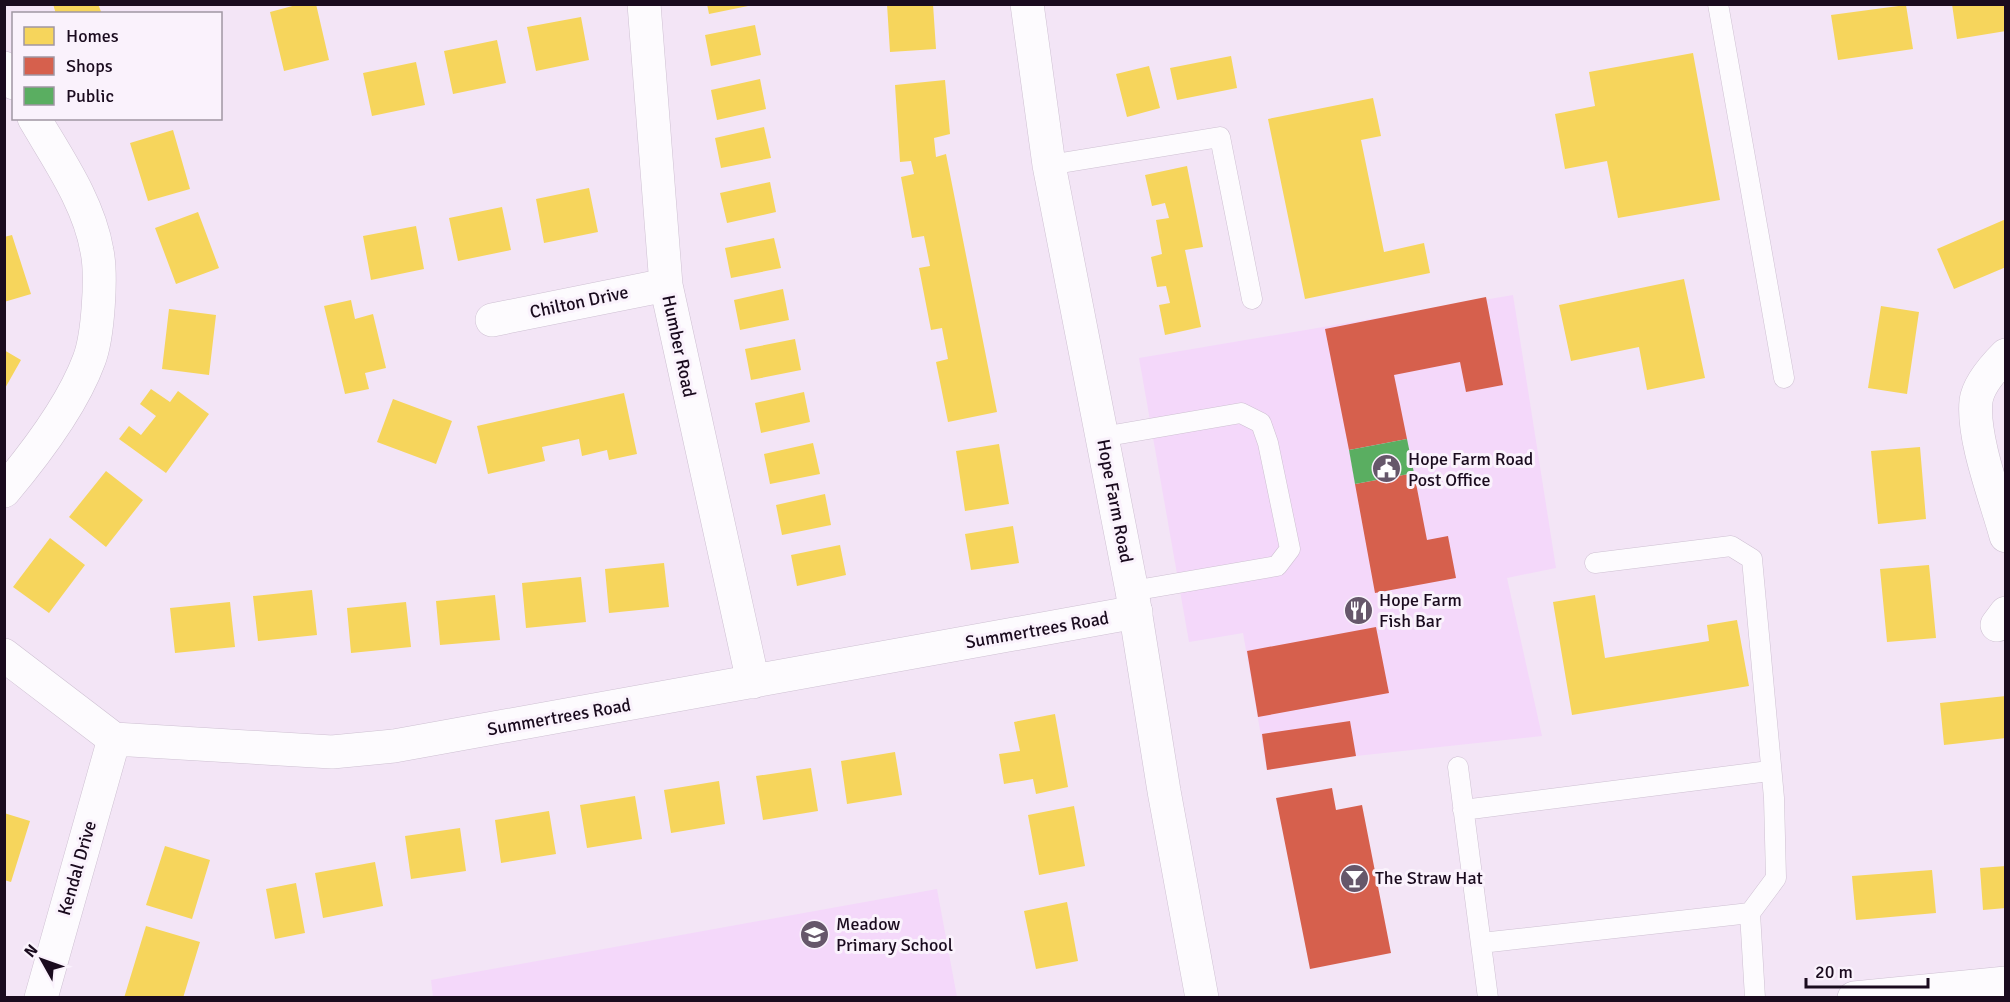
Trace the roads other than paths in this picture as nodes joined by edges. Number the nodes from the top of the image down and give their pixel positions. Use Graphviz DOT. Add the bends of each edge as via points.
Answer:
graph roads {
  1 [pos="644,4"];
  2 [pos="1027,4"];
  3 [pos="1718,4"];
  4 [pos="35,120"];
  5 [pos="1049,165"];
  6 [pos="666,285"];
  7 [pos="1252,299"];
  8 [pos="492,320"];
  9 [pos="2006,355"];
  10 [pos="1784,378"];
  11 [pos="1102,437"];
  12 [pos="4,491"];
  13 [pos="2006,536"];
  14 [pos="1595,563"];
  15 [pos="1134,601"];
  16 [pos="4,655"];
  17 [pos="753,682"];
  18 [pos="114,739"];
  19 [pos="1458,767"];
  20 [pos="1769,771"];
  21 [pos="1463,810"];
  22 [pos="1750,913"];
  23 [pos="1481,942"];
  24 [pos="2006,984"];
  25 [pos="41,998"];
  26 [pos="1202,998"];
  27 [pos="1488,998"];
  28 [pos="1755,998"];
  29 [pos="1854,998"];
  1 -- 6 [label="street, Humber Road"];
  2 -- 5 [label="street, Hope Farm Road"];
  3 -- 10 [label="lane"];
  4 -- 12 [label="street" via="85,211 98,251 98,303 89,359 50,433"];
  5 -- 7 [label="lane" via="1220,137"];
  5 -- 11 [label="street, Hope Farm Road"];
  6 -- 8 [label="street, Chilton Drive"];
  6 -- 17 [label="street, Humber Road"];
  9 -- 13 [label="street" via="1976,399 1978,432"];
  11 -- 15 [label="street, Hope Farm Road"];
  11 -- 15 [label="lane" via="1241,413 1261,423 1290,549 1277,566"];
  14 -- 20 [label="lane" via="1731,546 1752,560"];
  15 -- 17 [label="street, Summertrees Road"];
  15 -- 26 [label="street, Hope Farm Road"];
  16 -- 18 [label="street"];
  17 -- 18 [label="street, Summertrees Road" via="394,746 332,753"];
  18 -- 25 [label="street, Kendal Drive"];
  19 -- 21 [label="lane"];
  20 -- 21 [label="lane"];
  20 -- 22 [label="lane" via="1774,798 1776,878"];
  21 -- 23 [label="lane"];
  22 -- 23 [label="lane"];
  22 -- 28 [label="lane"];
  23 -- 27 [label="lane"];
  24 -- 29 [label="street"];
}
